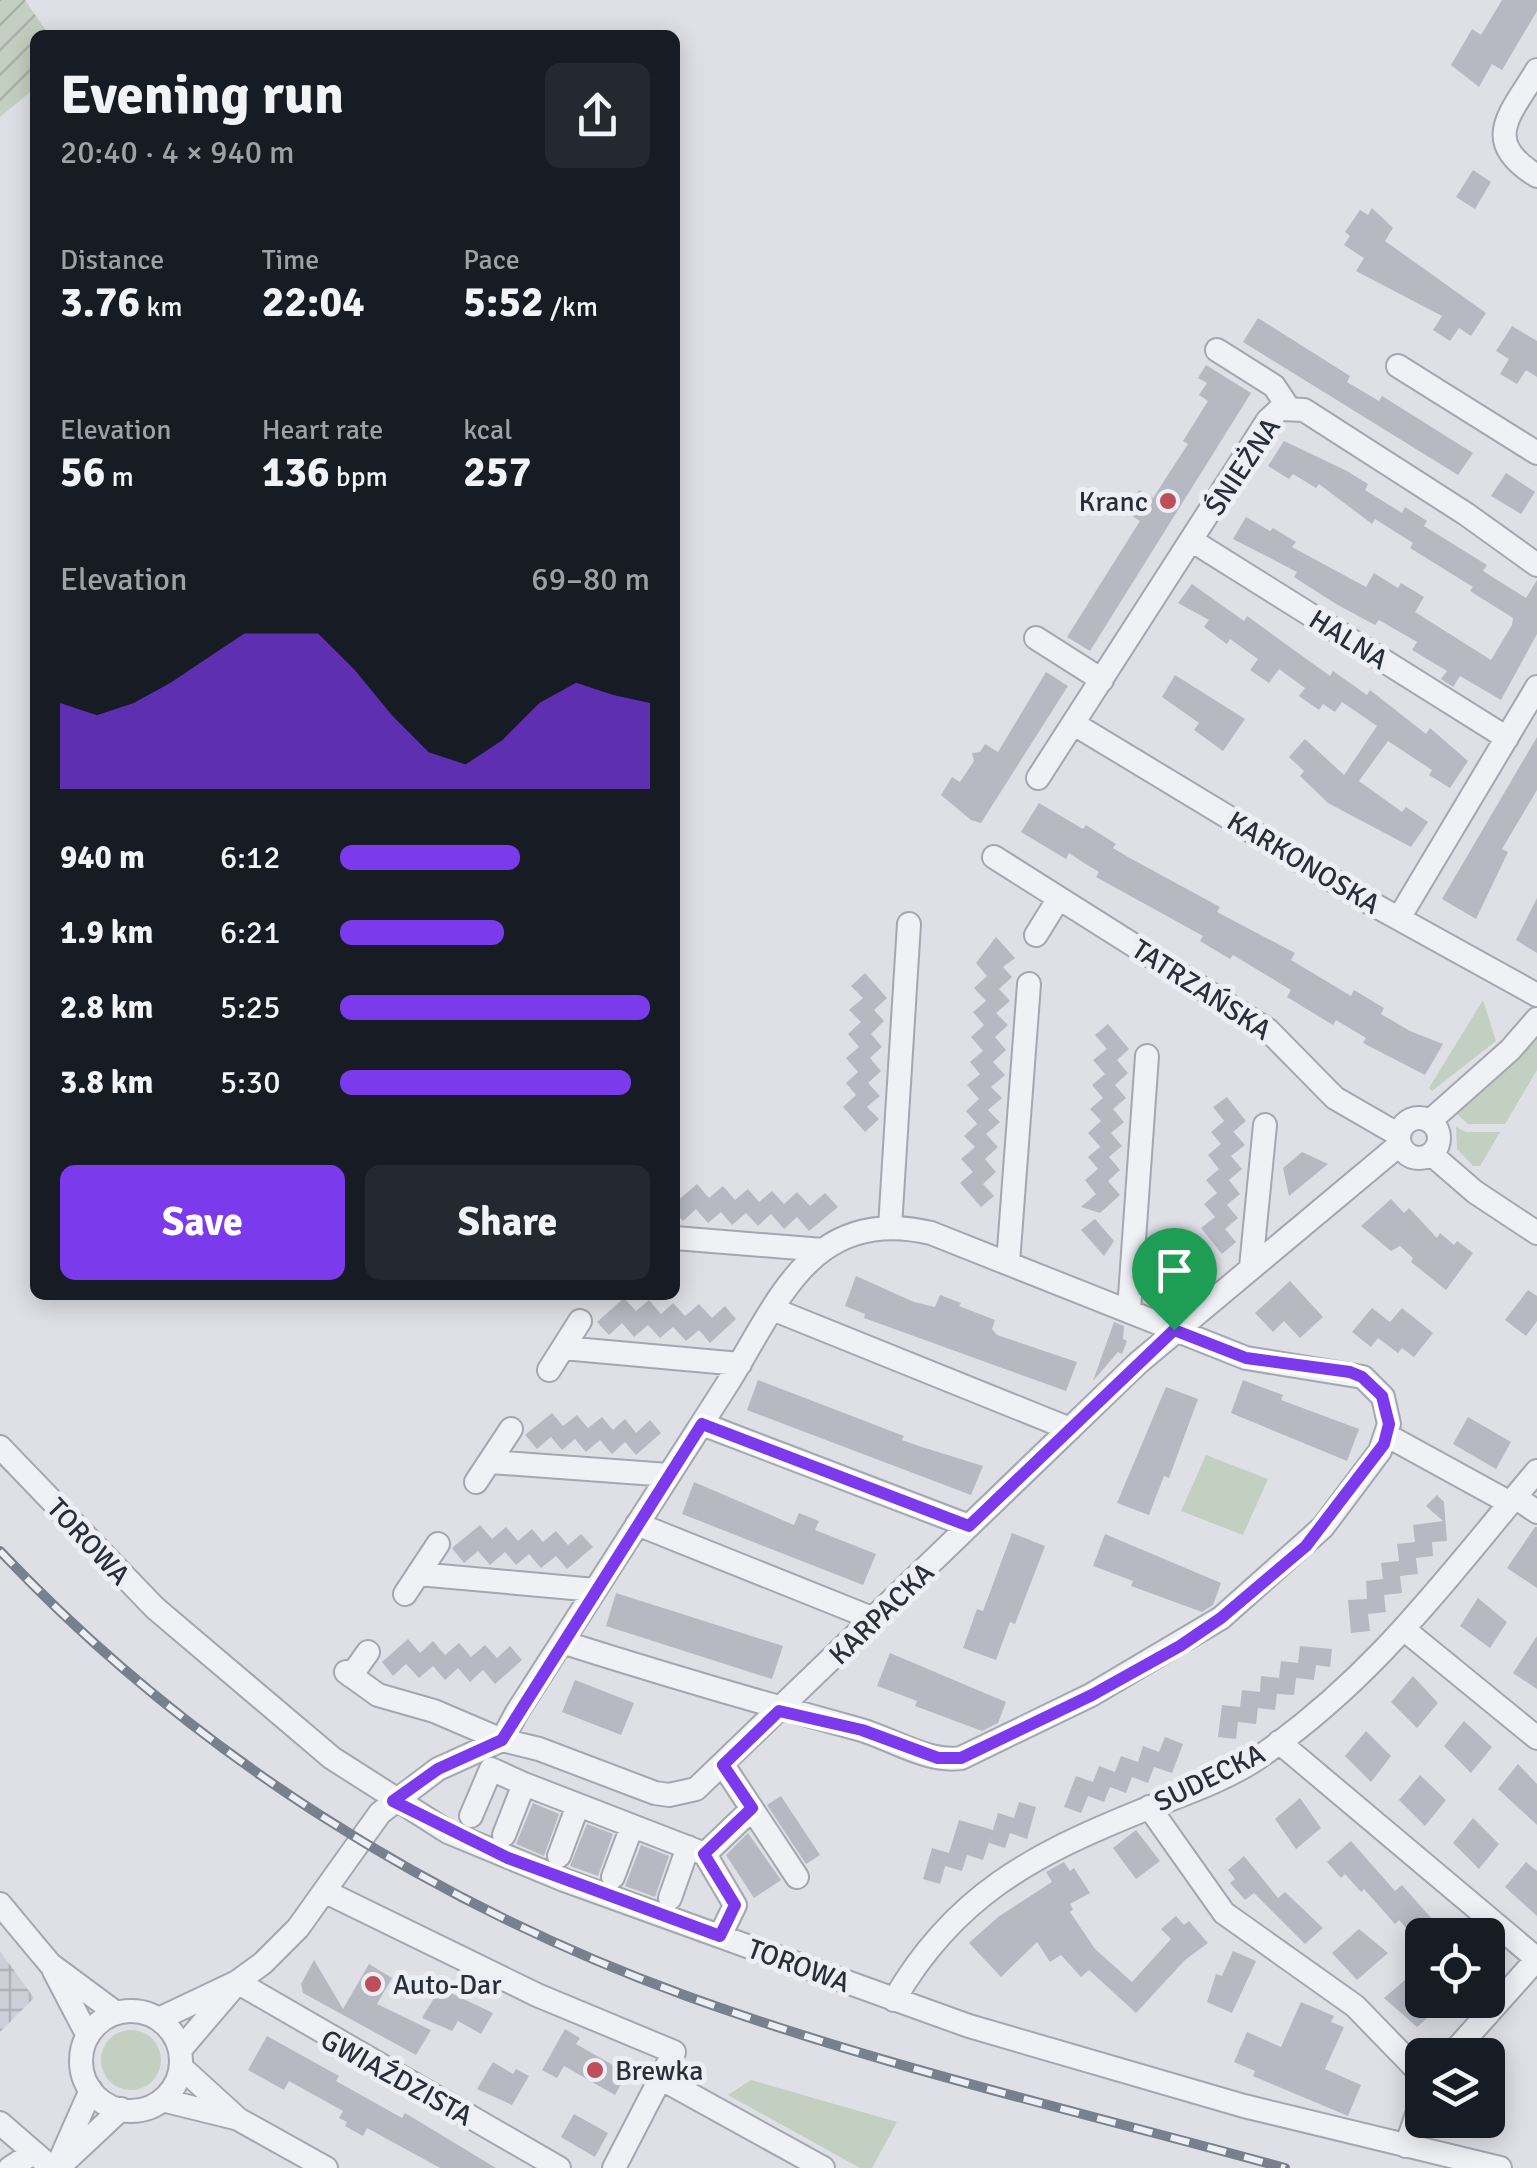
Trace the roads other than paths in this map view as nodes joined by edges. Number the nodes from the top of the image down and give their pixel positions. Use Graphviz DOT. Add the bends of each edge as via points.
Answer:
graph roads {
  1 [pos="1537,70"];
  2 [pos="1537,176"];
  3 [pos="1217,350"];
  4 [pos="1398,366"];
  5 [pos="1288,407"];
  6 [pos="1537,453"];
  7 [pos="1191,540"];
  8 [pos="1537,565"];
  9 [pos="1036,638"];
  10 [pos="1102,680"];
  11 [pos="1537,686"];
  12 [pos="1074,724"];
  13 [pos="1506,738"];
  14 [pos="1038,778"];
  15 [pos="994,857"];
  16 [pos="1059,898"];
  17 [pos="1399,918"];
  18 [pos="909,924"];
  19 [pos="1036,935"];
  20 [pos="1029,984"];
  21 [pos="1537,995"];
  22 [pos="1537,1019"];
  23 [pos="1147,1056"];
  24 [pos="1430,1121"];
  25 [pos="1265,1125"];
  26 [pos="1399,1140"];
  27 [pos="1430,1154"];
  28 [pos="890,1227"];
  29 [pos="1537,1233"];
  30 [pos="680,1238"];
  31 [pos="823,1250"];
  32 [pos="1008,1263"];
  33 [pos="1251,1267"];
  34 [pos="775,1310"];
  35 [pos="1129,1310"];
  36 [pos="580,1321"];
  37 [pos="1174,1330"];
  38 [pos="563,1348"];
  39 [pos="740,1364"];
  40 [pos="549,1370"];
  41 [pos="702,1424"];
  42 [pos="511,1428"];
  43 [pos="1070,1429"];
  44 [pos="1388,1436"];
  45 [pos="0,1447"];
  46 [pos="490,1462"];
  47 [pos="1537,1471"];
  48 [pos="669,1475"];
  49 [pos="476,1482"];
  50 [pos="1512,1500"];
  51 [pos="1537,1512"];
  52 [pos="637,1524"];
  53 [pos="969,1526"];
  54 [pos="438,1544"];
  55 [pos="595,1590"];
  56 [pos="874,1619"];
  57 [pos="1406,1631"];
  58 [pos="562,1642"];
  59 [pos="368,1652"];
  60 [pos="779,1711"];
  61 [pos="1537,1738"];
  62 [pos="502,1740"];
  63 [pos="1279,1742"];
  64 [pos="723,1765"];
  65 [pos="524,1784"];
  66 [pos="393,1801"];
  67 [pos="578,1805"];
  68 [pos="752,1808"];
  69 [pos="1149,1808"];
  70 [pos="471,1816"];
  71 [pos="632,1826"];
  72 [pos="504,1835"];
  73 [pos="696,1850"];
  74 [pos="559,1856"];
  75 [pos="613,1877"];
  76 [pos="797,1877"];
  77 [pos="326,1892"];
  78 [pos="670,1898"];
  79 [pos="0,1904"];
  80 [pos="720,1936"];
  81 [pos="1537,1959"];
  82 [pos="50,1964"];
  83 [pos="237,1982"];
  84 [pos="894,2000"];
  85 [pos="116,2013"];
  86 [pos="159,2019"];
  87 [pos="88,2036"];
  88 [pos="1466,2038"];
  89 [pos="1405,2057"];
  90 [pos="180,2058"];
  91 [pos="662,2079"];
  92 [pos="91,2090"];
  93 [pos="162,2100"];
  94 [pos="121,2109"];
  95 [pos="238,2119"];
  96 [pos="0,2123"];
  97 [pos="1409,2138"];
  98 [pos="1406,2146"];
  99 [pos="294,2161"];
  100 [pos="50,2164"];
  101 [pos="10,2168"];
  102 [pos="326,2168"];
  103 [pos="559,2168"];
  104 [pos="614,2168"];
  105 [pos="823,2168"];
  106 [pos="1500,2168"];
  1 -- 2 [label="street" via="1507,120 1503,140 1511,158"];
  3 -- 5 [label="street" via="1274,386"];
  4 -- 6 [label="street"];
  5 -- 7 [label="street, ŚNIEŻNA" via="1268,420"];
  5 -- 8 [label="street, ŚNIEŻNA" via="1304,410"];
  7 -- 10 [label="street, ŚNIEŻNA"];
  7 -- 13 [label="street, HALNA"];
  9 -- 10 [label="street"];
  10 -- 12 [label="street, ŚNIEŻNA"];
  11 -- 13 [label="street"];
  12 -- 14 [label="street, ŚNIEŻNA"];
  12 -- 17 [label="street, KARKONOSKA"];
  13 -- 17 [label="street"];
  15 -- 16 [label="street, TATRZAŃSKA"];
  16 -- 19 [label="street"];
  16 -- 26 [label="street, TATRZAŃSKA" via="1268,1030 1336,1098"];
  17 -- 21 [label="street, KARKONOSKA"];
  18 -- 28 [label="street"];
  20 -- 32 [label="street"];
  22 -- 24 [label="street"];
  23 -- 35 [label="street"];
  24 -- 26 [label="street" via="1408,1121"];
  24 -- 27 [label="street" via="1439,1138"];
  25 -- 33 [label="street"];
  26 -- 27 [label="street" via="1412,1158"];
  26 -- 33 [label="street, KARPACKA"];
  27 -- 29 [label="street"];
  28 -- 31 [label="street"];
  28 -- 32 [label="street" via="931,1234"];
  30 -- 31 [label="street"];
  31 -- 34 [label="street"];
  32 -- 35 [label="street"];
  33 -- 37 [label="street, KARPACKA"];
  34 -- 39 [label="street"];
  34 -- 43 [label="street"];
  35 -- 37 [label="street"];
  36 -- 38 [label="street"];
  37 -- 43 [label="street, KARPACKA"];
  37 -- 44 [label="street" via="1246,1358 1362,1377 1382,1396"];
  38 -- 39 [label="street"];
  38 -- 40 [label="street"];
  39 -- 41 [label="street"];
  41 -- 48 [label="street"];
  41 -- 53 [label="street"];
  42 -- 46 [label="street"];
  43 -- 53 [label="street, KARPACKA"];
  44 -- 50 [label="street"];
  44 -- 60 [label="street" via="1306,1546 1221,1618 1128,1676 973,1753 938,1758 862,1730"];
  45 -- 66 [label="street, TOROWA" via="154,1608 308,1739"];
  46 -- 48 [label="street"];
  46 -- 49 [label="street"];
  47 -- 50 [label="street, SUDECKA"];
  48 -- 52 [label="street"];
  50 -- 51 [label="street"];
  50 -- 57 [label="street, SUDECKA"];
  52 -- 55 [label="street"];
  52 -- 56 [label="street"];
  53 -- 56 [label="street, KARPACKA"];
  54 -- 55 [label="street" via="412,1584"];
  55 -- 58 [label="street"];
  56 -- 60 [label="street, KARPACKA"];
  57 -- 61 [label="street"];
  57 -- 63 [label="street, SUDECKA"];
  58 -- 60 [label="street"];
  58 -- 62 [label="street"];
  59 -- 62 [label="street, KARPACKA" via="348,1674 378,1695"];
  60 -- 64 [label="street, KARPACKA"];
  62 -- 64 [label="street, KARPACKA" via="669,1795 696,1788"];
  62 -- 66 [label="street" via="438,1769"];
  63 -- 69 [label="street, SUDECKA" via="1232,1772"];
  63 -- 81 [label="street"];
  64 -- 68 [label="street"];
  65 -- 67 [label="street"];
  65 -- 70 [label="street" via="490,1769"];
  65 -- 72 [label="street"];
  66 -- 77 [label="street"];
  66 -- 80 [label="street, TOROWA" via="508,1858"];
  67 -- 71 [label="street"];
  67 -- 74 [label="street"];
  68 -- 73 [label="street"];
  68 -- 76 [label="street"];
  69 -- 84 [label="street, SUDECKA" via="1074,1840 967,1905 932,1939"];
  69 -- 89 [label="street" via="1224,1913 1355,2006"];
  71 -- 73 [label="street"];
  71 -- 75 [label="street"];
  73 -- 78 [label="street"];
  73 -- 80 [label="street" via="735,1905"];
  77 -- 83 [label="street" via="282,1945"];
  77 -- 91 [label="street" via="536,1995 674,2052"];
  79 -- 82 [label="street"];
  80 -- 84 [label="street, TOROWA"];
  81 -- 88 [label="street"];
  82 -- 85 [label="street"];
  82 -- 87 [label="street"];
  83 -- 86 [label="street"];
  83 -- 90 [label="street"];
  83 -- 103 [label="street, GWIAŹDZISTA"];
  84 -- 98 [label="street, TOROWA" via="1100,2066"];
  85 -- 86 [label="street"];
  85 -- 87 [label="street"];
  86 -- 90 [label="street" via="173,2032"];
  87 -- 92 [label="street" via="82,2058"];
  90 -- 93 [label="street" via="175,2085"];
  90 -- 95 [label="street"];
  91 -- 104 [label="street"];
  91 -- 105 [label="street"];
  92 -- 94 [label="street"];
  92 -- 100 [label="street"];
  93 -- 94 [label="street"];
  93 -- 95 [label="street"];
  94 -- 100 [label="street"];
  95 -- 99 [label="street"];
  96 -- 100 [label="street"];
  97 -- 98 [label="street"];
  98 -- 106 [label="street, TOROWA"];
  99 -- 102 [label="street"];
  100 -- 101 [label="street"];
}
